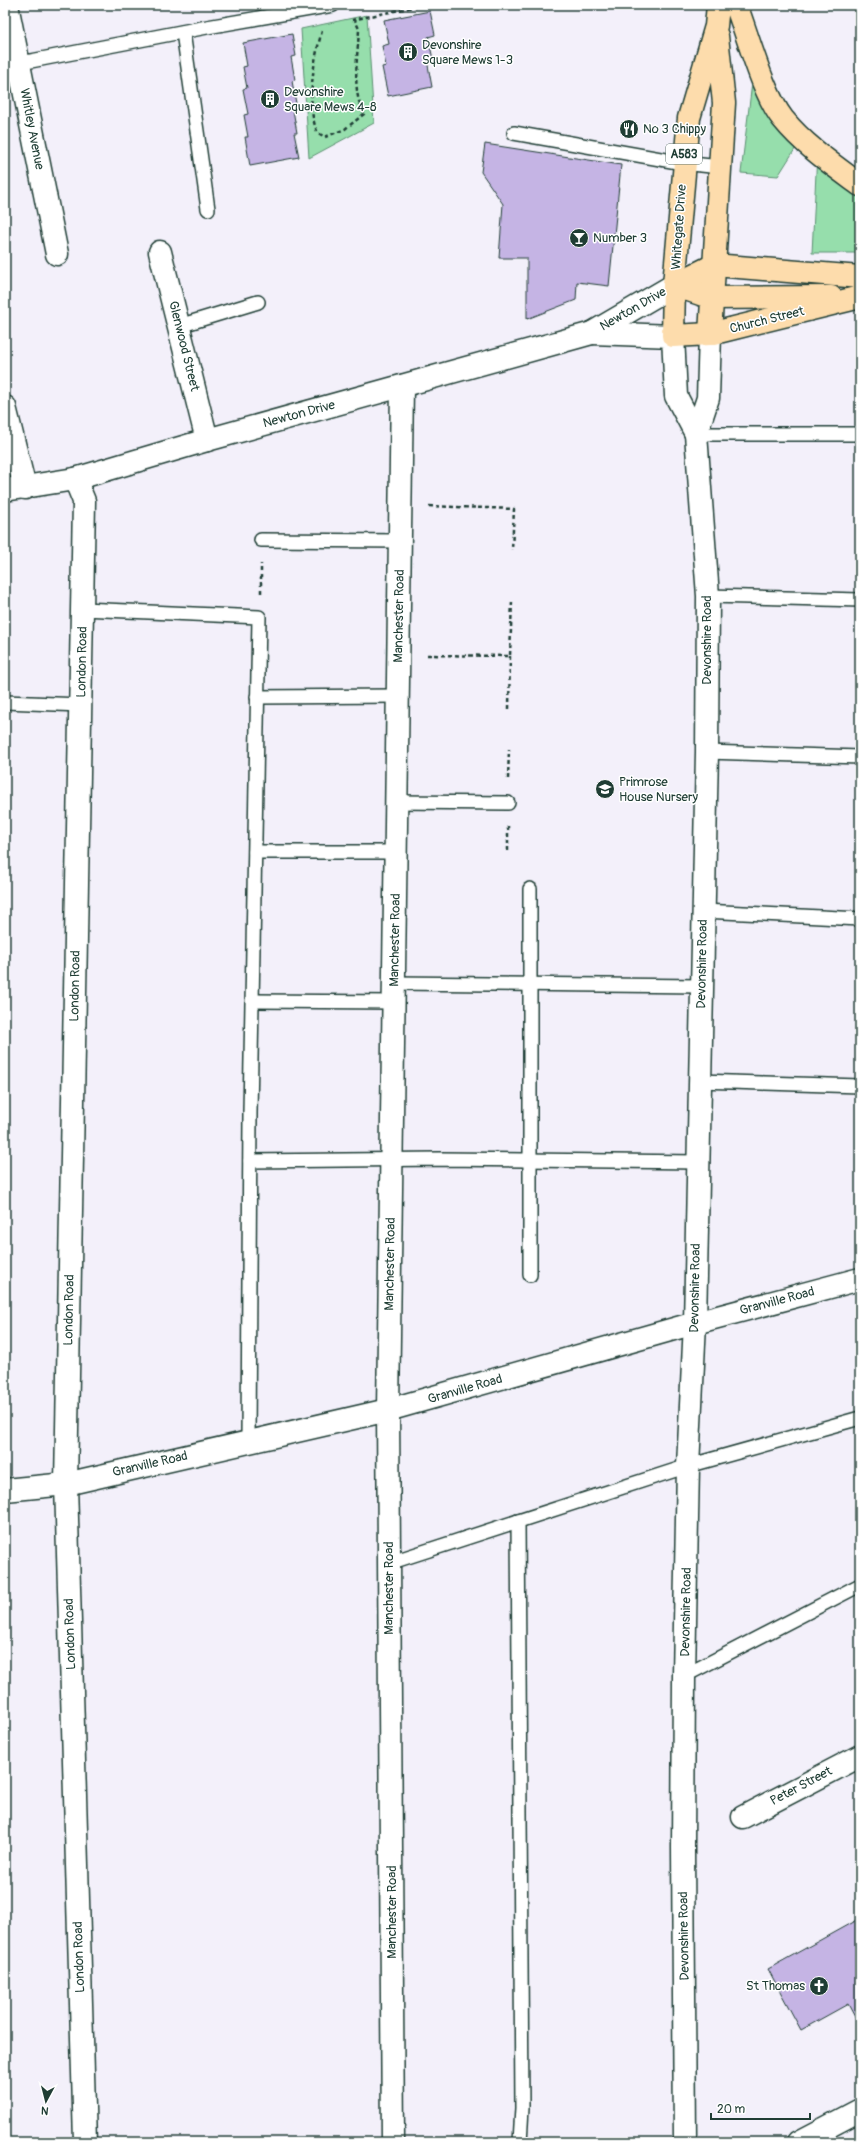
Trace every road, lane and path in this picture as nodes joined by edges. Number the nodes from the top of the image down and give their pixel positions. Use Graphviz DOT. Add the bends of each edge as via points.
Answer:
graph roads {
  1 [pos="7,5"];
  2 [pos="333,5"];
  3 [pos="423,5"];
  4 [pos="718,5"];
  5 [pos="736,5"];
  6 [pos="355,20"];
  7 [pos="348,21"];
  8 [pos="323,26"];
  9 [pos="716,26"];
  10 [pos="183,32"];
  11 [pos="12,64"];
  12 [pos="514,133"];
  13 [pos="684,163"];
  14 [pos="720,167"];
  15 [pos="860,185"];
  16 [pos="208,209"];
  17 [pos="160,252"];
  18 [pos="57,254"];
  19 [pos="714,265"];
  20 [pos="674,285"];
  21 [pos="859,290"];
  22 [pos="712,298"];
  23 [pos="258,302"];
  24 [pos="178,326"];
  25 [pos="592,333"];
  26 [pos="710,334"];
  27 [pos="673,336"];
  28 [pos="402,386"];
  29 [pos="5,407"];
  30 [pos="696,434"];
  31 [pos="860,434"];
  32 [pos="207,440"];
  33 [pos="75,479"];
  34 [pos="15,489"];
  35 [pos="400,505"];
  36 [pos="261,540"];
  37 [pos="400,541"];
  38 [pos="512,550"];
  39 [pos="261,595"];
  40 [pos="708,596"];
  41 [pos="512,600"];
  42 [pos="860,600"];
  43 [pos="83,609"];
  44 [pos="398,655"];
  45 [pos="510,656"];
  46 [pos="398,696"];
  47 [pos="257,697"];
  48 [pos="5,702"];
  49 [pos="81,705"];
  50 [pos="509,709"];
  51 [pos="509,749"];
  52 [pos="707,752"];
  53 [pos="860,757"];
  54 [pos="396,802"];
  55 [pos="508,803"];
  56 [pos="255,852"];
  57 [pos="396,852"];
  58 [pos="530,889"];
  59 [pos="703,911"];
  60 [pos="860,919"];
  61 [pos="531,984"];
  62 [pos="702,986"];
  63 [pos="394,992"];
  64 [pos="253,1001"];
  65 [pos="700,1081"];
  66 [pos="860,1086"];
  67 [pos="392,1160"];
  68 [pos="530,1160"];
  69 [pos="250,1161"];
  70 [pos="698,1162"];
  71 [pos="530,1275"];
  72 [pos="860,1279"];
  73 [pos="695,1323"];
  74 [pos="388,1410"];
  75 [pos="860,1418"];
  76 [pos="248,1441"];
  77 [pos="688,1466"];
  78 [pos="66,1484"];
  79 [pos="5,1490"];
  80 [pos="518,1521"];
  81 [pos="389,1562"];
  82 [pos="860,1585"];
  83 [pos="684,1676"];
  84 [pos="860,1756"];
  85 [pos="743,1817"];
  86 [pos="860,2110"];
  87 [pos="85,2142"];
  88 [pos="393,2142"];
  89 [pos="520,2142"];
  90 [pos="685,2142"];
  91 [pos="799,2142"];
  1 -- 11 [label="street, Whitley Avenue"];
  2 -- 10 [label="lane"];
  3 -- 6 [label="path"];
  4 -- 9 [label="main road, Whitegate Drive / A583"];
  5 -- 15 [label="main road" via="770,95 782,118 817,153"];
  6 -- 7 [label="path"];
  6 -- 8 [label="path" via="359,29 358,92 364,114 345,129 326,137 318,133 312,112 314,61"];
  9 -- 13 [label="main road, Whitegate Drive / A583" via="689,118"];
  9 -- 14 [label="main road, Whitegate Drive / A583" via="724,103"];
  10 -- 11 [label="lane"];
  10 -- 16 [label="lane"];
  11 -- 18 [label="street, Whitley Avenue"];
  12 -- 13 [label="lane"];
  13 -- 14 [label="lane"];
  13 -- 20 [label="main road, Whitegate Drive / A583"];
  14 -- 19 [label="main road, Whitegate Drive / A583"];
  17 -- 24 [label="street, Glenwood Street"];
  19 -- 20 [label="main road"];
  19 -- 21 [label="main road"];
  19 -- 22 [label="main road, Whitegate Drive / A583"];
  20 -- 22 [label="main road"];
  20 -- 25 [label="street, Newton Drive"];
  20 -- 27 [label="main road, Whitegate Drive / A583"];
  21 -- 22 [label="main road"];
  21 -- 26 [label="main road, Church Street" via="800,313"];
  22 -- 26 [label="main road, Whitegate Drive / A583"];
  23 -- 24 [label="lane"];
  24 -- 32 [label="street, Glenwood Street"];
  25 -- 27 [label="street, Newton Drive"];
  25 -- 28 [label="street, Newton Drive"];
  26 -- 27 [label="main road, Church Street"];
  26 -- 30 [label="street, Devonshire Road" via="708,398"];
  27 -- 30 [label="street, Devonshire Road" via="676,396"];
  28 -- 32 [label="street, Newton Drive"];
  28 -- 35 [label="street, Manchester Road"];
  29 -- 34 [label="street"];
  30 -- 31 [label="lane"];
  30 -- 40 [label="street, Devonshire Road"];
  32 -- 33 [label="street, Newton Drive"];
  33 -- 34 [label="street, Newton Drive"];
  33 -- 43 [label="street, London Road" via="84,501"];
  35 -- 37 [label="street, Manchester Road"];
  35 -- 38 [label="path" via="514,509"];
  36 -- 37 [label="lane"];
  36 -- 39 [label="path"];
  37 -- 44 [label="street, Manchester Road"];
  40 -- 42 [label="lane"];
  40 -- 52 [label="street, Devonshire Road"];
  41 -- 45 [label="path"];
  43 -- 47 [label="lane" via="259,617"];
  43 -- 49 [label="street, London Road"];
  44 -- 45 [label="path"];
  44 -- 46 [label="street, Manchester Road"];
  45 -- 50 [label="path"];
  46 -- 47 [label="lane"];
  46 -- 54 [label="street, Manchester Road"];
  47 -- 56 [label="lane"];
  48 -- 49 [label="lane"];
  49 -- 78 [label="street, London Road"];
  51 -- 55 [label="path"];
  52 -- 53 [label="lane"];
  52 -- 59 [label="street, Devonshire Road"];
  54 -- 55 [label="lane"];
  54 -- 57 [label="street, Manchester Road"];
  56 -- 57 [label="lane"];
  56 -- 64 [label="lane"];
  57 -- 63 [label="street, Manchester Road"];
  58 -- 61 [label="lane"];
  59 -- 60 [label="lane"];
  59 -- 62 [label="street, Devonshire Road"];
  61 -- 62 [label="lane"];
  61 -- 63 [label="lane"];
  61 -- 68 [label="lane"];
  62 -- 65 [label="street, Devonshire Road"];
  63 -- 64 [label="lane"];
  63 -- 67 [label="street, Manchester Road"];
  64 -- 69 [label="lane"];
  65 -- 66 [label="lane"];
  65 -- 70 [label="street, Devonshire Road"];
  67 -- 68 [label="lane"];
  67 -- 69 [label="lane"];
  67 -- 74 [label="street, Manchester Road"];
  68 -- 70 [label="lane"];
  68 -- 71 [label="lane"];
  69 -- 76 [label="lane"];
  70 -- 73 [label="street, Devonshire Road"];
  72 -- 73 [label="street, Granville Road"];
  73 -- 74 [label="street, Granville Road"];
  73 -- 77 [label="street, Devonshire Road"];
  74 -- 76 [label="street, Granville Road"];
  74 -- 81 [label="street, Manchester Road"];
  75 -- 77 [label="lane"];
  76 -- 78 [label="street, Granville Road"];
  77 -- 80 [label="lane"];
  77 -- 83 [label="street, Devonshire Road"];
  78 -- 79 [label="street, Granville Road"];
  78 -- 87 [label="street, London Road"];
  80 -- 81 [label="lane"];
  80 -- 89 [label="lane" via="522,2100"];
  81 -- 88 [label="street, Manchester Road"];
  82 -- 83 [label="lane"];
  83 -- 90 [label="street, Devonshire Road"];
  84 -- 85 [label="street, Peter Street"];
  86 -- 91 [label="street"];
}
